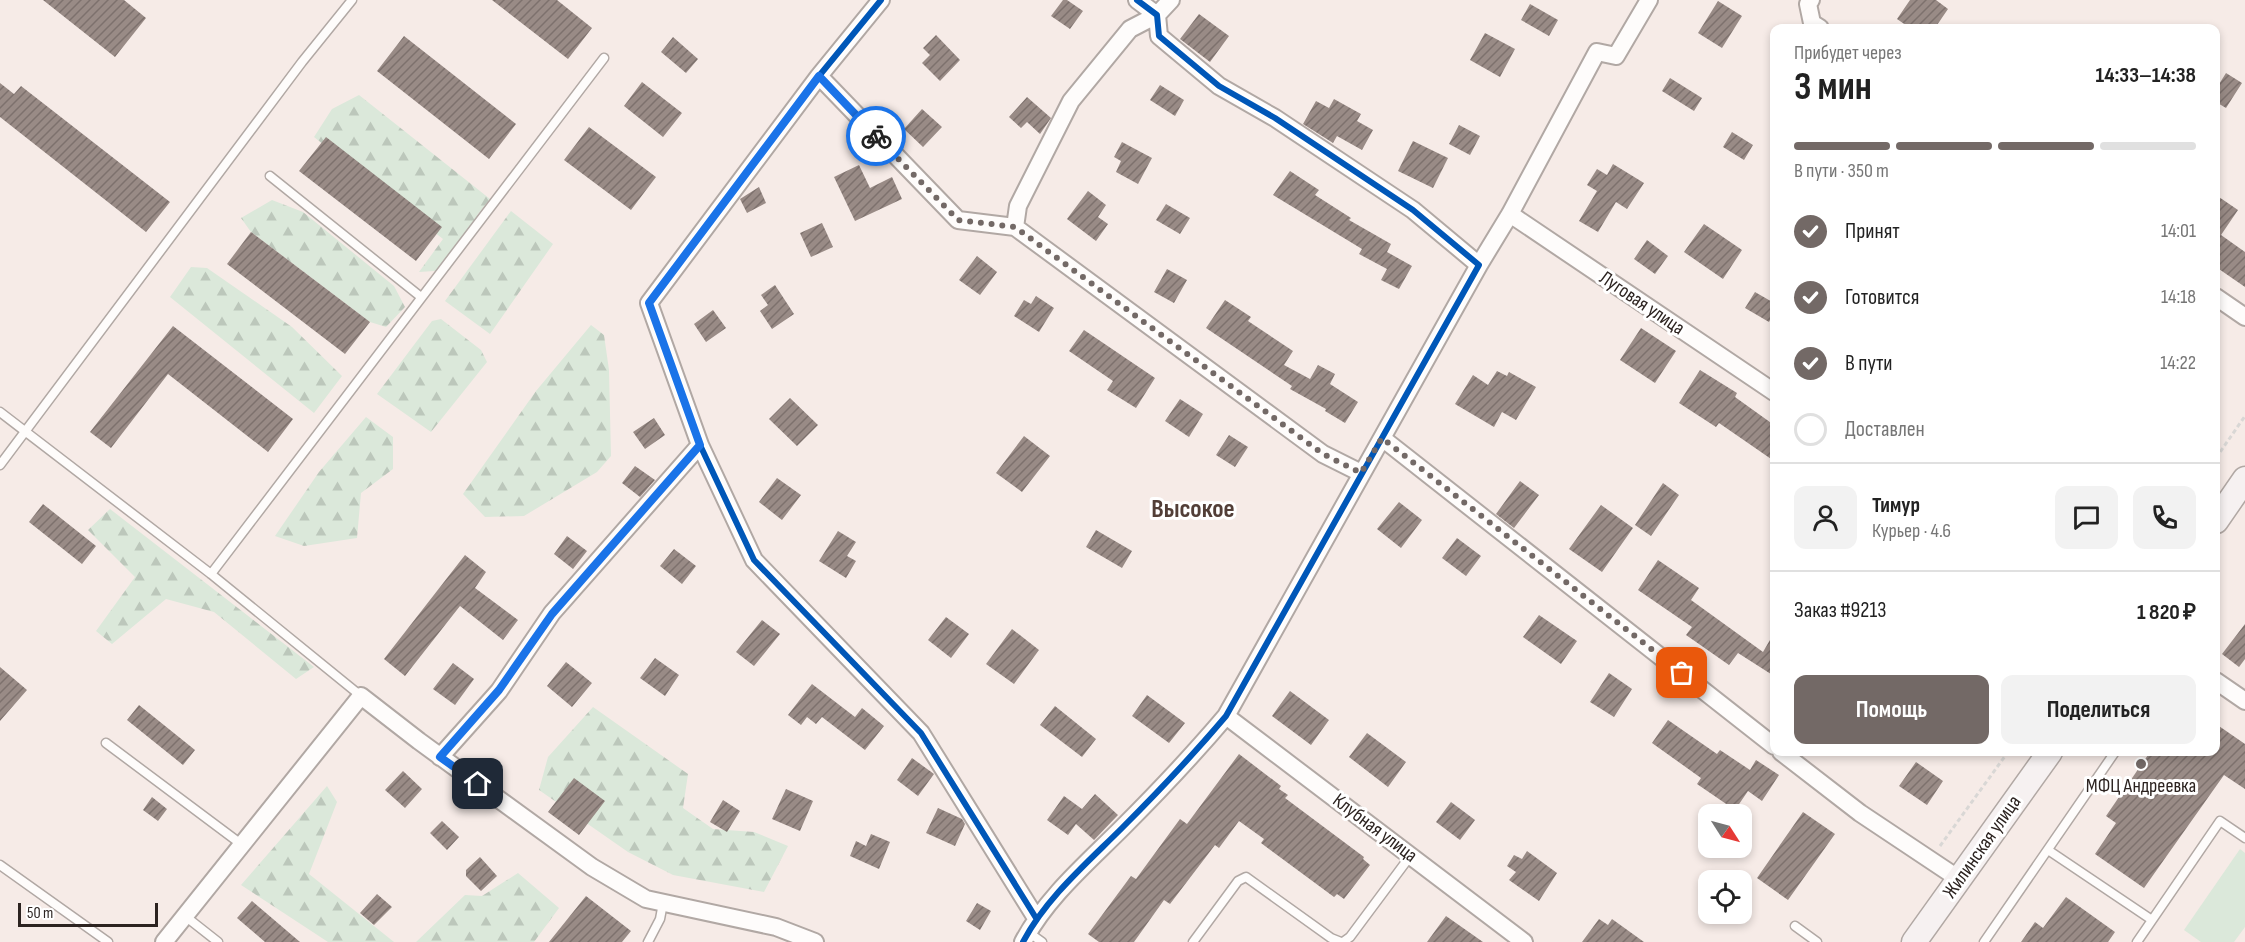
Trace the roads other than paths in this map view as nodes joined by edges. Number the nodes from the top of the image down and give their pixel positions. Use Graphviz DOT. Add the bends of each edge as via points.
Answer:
graph roads {
  1 [pos="352,0"];
  2 [pos="882,0"];
  3 [pos="1137,0"];
  4 [pos="1171,0"];
  5 [pos="1649,0"];
  6 [pos="1811,0"];
  7 [pos="1157,15"];
  8 [pos="1815,24"];
  9 [pos="604,58"];
  10 [pos="819,76"];
  11 [pos="270,176"];
  12 [pos="1510,214"];
  13 [pos="1015,227"];
  14 [pos="1479,265"];
  15 [pos="422,297"];
  16 [pos="2220,300"];
  17 [pos="2245,317"];
  18 [pos="1770,389"];
  19 [pos="0,412"];
  20 [pos="26,432"];
  21 [pos="1382,438"];
  22 [pos="700,445"];
  23 [pos="0,465"];
  24 [pos="1361,473"];
  25 [pos="2245,479"];
  26 [pos="2220,515"];
  27 [pos="211,574"];
  28 [pos="2220,684"];
  29 [pos="361,696"];
  30 [pos="2245,701"];
  31 [pos="1226,716"];
  32 [pos="106,743"];
  33 [pos="1770,743"];
  34 [pos="1787,756"];
  35 [pos="2047,756"];
  36 [pos="2112,756"];
  37 [pos="440,757"];
  38 [pos="2245,838"];
  39 [pos="241,844"];
  40 [pos="2048,850"];
  41 [pos="1411,855"];
  42 [pos="0,865"];
  43 [pos="1959,879"];
  44 [pos="663,903"];
  45 [pos="185,916"];
  46 [pos="2152,920"];
  47 [pos="1795,926"];
  48 [pos="1032,934"];
  49 [pos="108,942"];
  50 [pos="164,942"];
  51 [pos="218,942"];
  52 [pos="648,942"];
  53 [pos="815,942"];
  54 [pos="1193,942"];
  55 [pos="1342,942"];
  56 [pos="1524,942"];
  57 [pos="1816,942"];
  58 [pos="1914,942"];
  59 [pos="1984,942"];
  60 [pos="2137,942"];
  1 -- 20 [label="lane"];
  2 -- 10 [label="street"];
  3 -- 7 [label="street"];
  4 -- 7 [label="street"];
  5 -- 12 [label="street" via="1616,56 1597,52"];
  6 -- 8 [label="street" via="1808,4"];
  7 -- 13 [label="street" via="1130,29 1071,100 1018,206"];
  7 -- 14 [label="street" via="1158,36 1219,86 1275,118 1413,210"];
  9 -- 15 [label="lane"];
  10 -- 13 [label="street" via="958,220"];
  10 -- 22 [label="street" via="649,303"];
  11 -- 15 [label="lane"];
  12 -- 14 [label="street"];
  12 -- 18 [label="street, Луговая улица"];
  13 -- 24 [label="street" via="1323,454"];
  14 -- 21 [label="street"];
  15 -- 27 [label="lane"];
  16 -- 17 [label="street"];
  19 -- 20 [label="lane"];
  20 -- 23 [label="lane"];
  20 -- 27 [label="lane"];
  21 -- 24 [label="street"];
  21 -- 33 [label="street"];
  22 -- 37 [label="street" via="552,614 499,690"];
  22 -- 48 [label="street" via="754,560 921,733"];
  24 -- 31 [label="street"];
  25 -- 26 [label="main road"];
  27 -- 29 [label="lane"];
  28 -- 30 [label="street"];
  29 -- 37 [label="street"];
  29 -- 39 [label="street"];
  31 -- 41 [label="street, Клубная улица"];
  31 -- 48 [label="street" via="1181,768 1086,864"];
  32 -- 39 [label="lane"];
  34 -- 43 [label="street" via="1860,813"];
  35 -- 43 [label="main road, Жилинская улица"];
  36 -- 40 [label="lane"];
  37 -- 44 [label="street" via="592,867 646,899"];
  38 -- 46 [label="lane" via="2220,821"];
  39 -- 45 [label="street"];
  40 -- 46 [label="lane"];
  40 -- 59 [label="lane"];
  41 -- 55 [label="lane" via="1350,937"];
  41 -- 56 [label="street, Клубная улица"];
  42 -- 49 [label="lane"];
  43 -- 58 [label="main road, Жилинская улица"];
  44 -- 52 [label="lane" via="660,920"];
  44 -- 53 [label="street" via="777,927"];
  45 -- 50 [label="street"];
  45 -- 51 [label="lane"];
  46 -- 60 [label="lane"];
  47 -- 57 [label="lane"];
  54 -- 55 [label="lane" via="1238,881 1246,877"];
}
